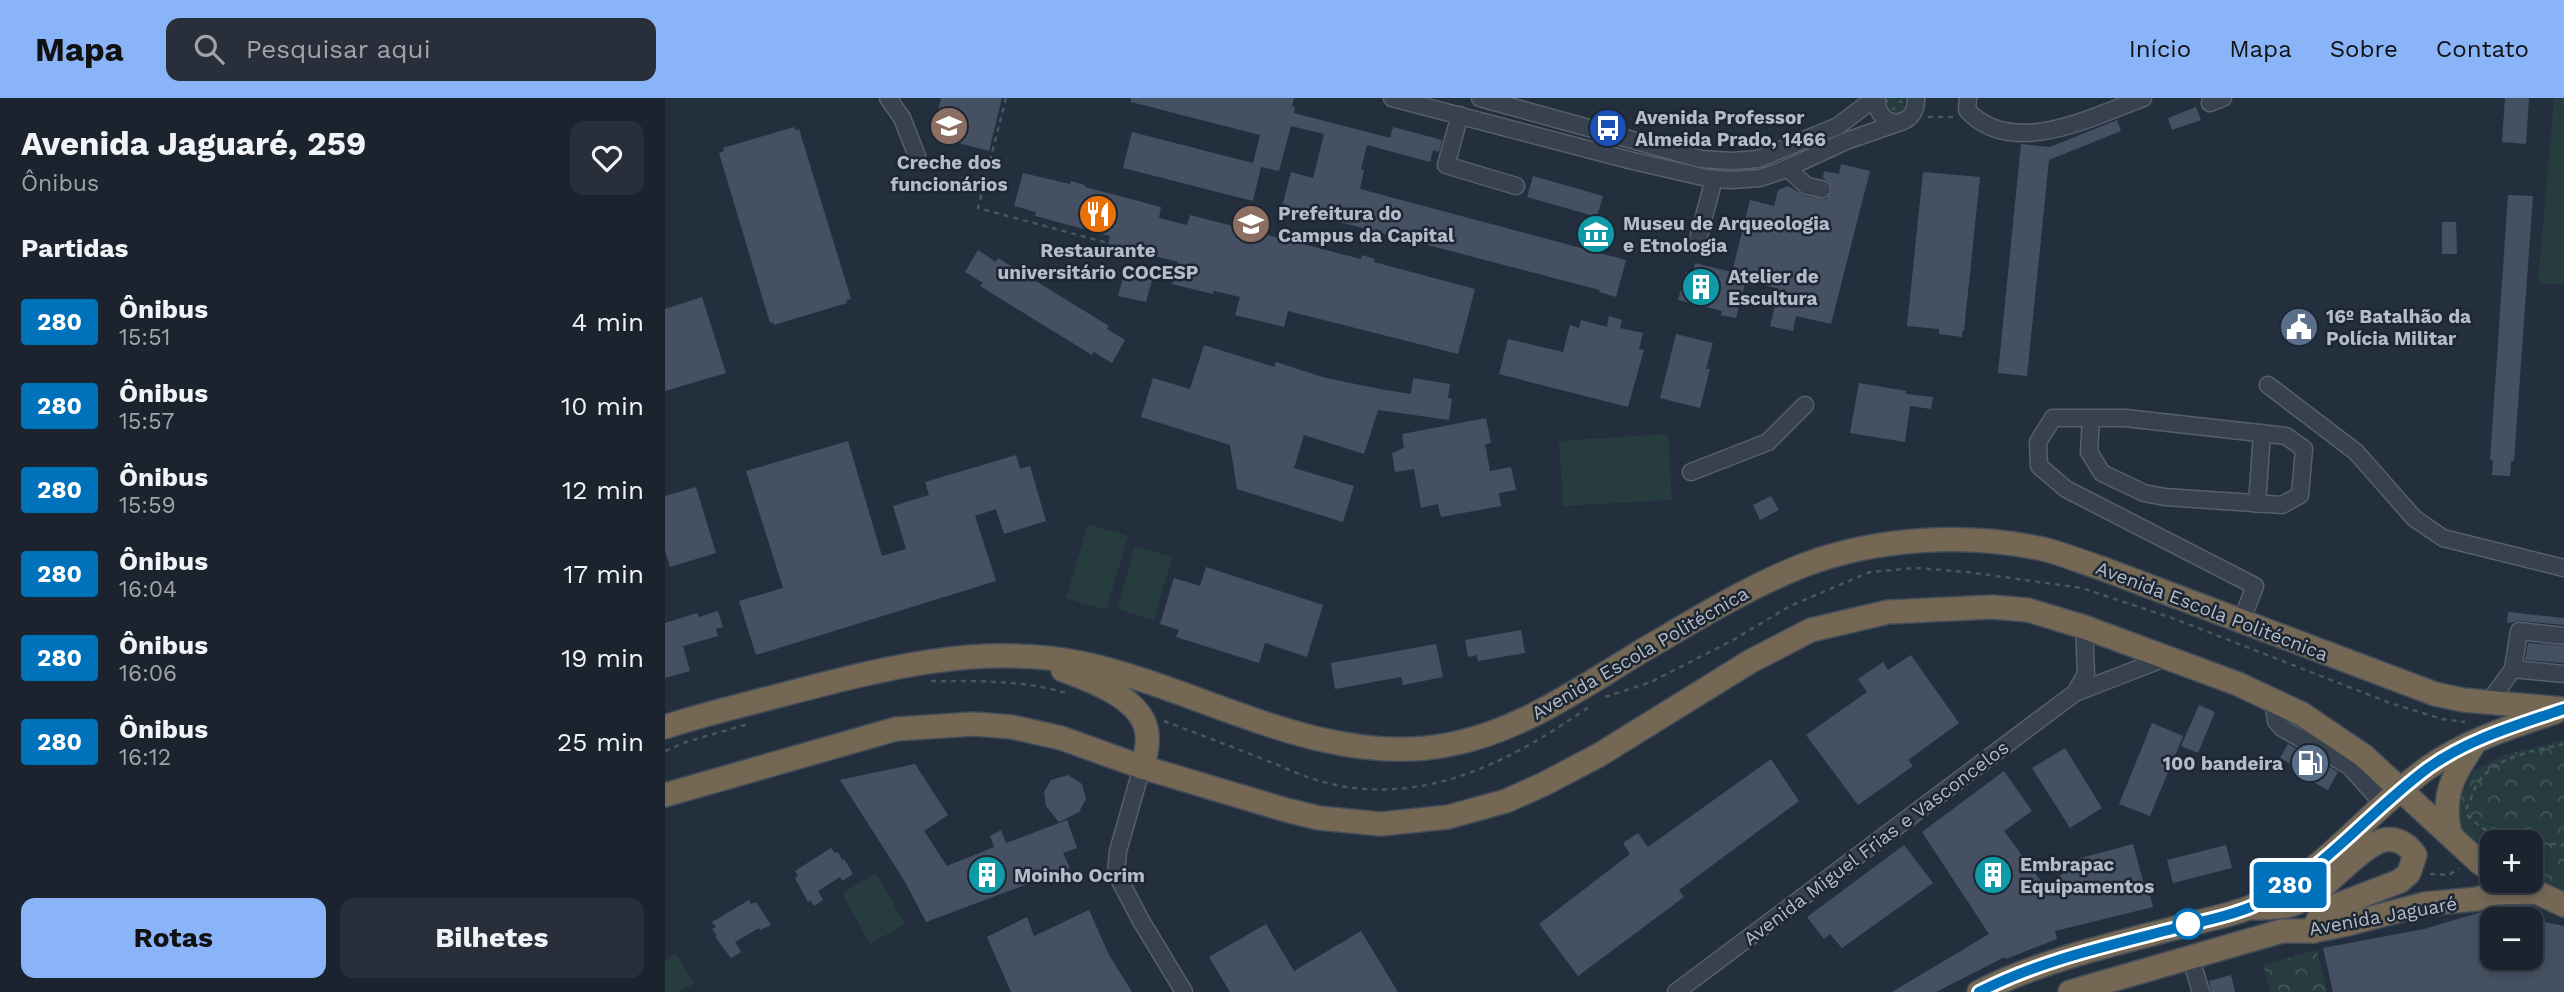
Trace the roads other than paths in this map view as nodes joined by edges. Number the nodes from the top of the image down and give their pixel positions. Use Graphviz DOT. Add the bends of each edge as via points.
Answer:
graph roads {
  1 [pos="888,98"];
  2 [pos="1392,98"];
  3 [pos="1480,98"];
  4 [pos="1876,98"];
  5 [pos="1916,98"];
  6 [pos="1968,98"];
  7 [pos="2143,98"];
  8 [pos="1432,102"];
  9 [pos="1460,115"];
  10 [pos="1905,120"];
  11 [pos="918,156"];
  12 [pos="1787,169"];
  13 [pos="1714,179"];
  14 [pos="1516,186"];
  15 [pos="1822,189"];
  16 [pos="1698,239"];
  17 [pos="2268,385"];
  18 [pos="1805,405"];
  19 [pos="2091,418"];
  20 [pos="2262,433"];
  21 [pos="1691,472"];
  22 [pos="2257,504"];
  23 [pos="2564,568"];
  24 [pos="2241,622"];
  25 [pos="2084,627"];
  26 [pos="2564,636"];
  27 [pos="1027,656"];
  28 [pos="2168,657"];
  29 [pos="2513,669"];
  30 [pos="2564,674"];
  31 [pos="2075,693"];
  32 [pos="2489,702"];
  33 [pos="2564,709"];
  34 [pos="665,727"];
  35 [pos="2478,739"];
  36 [pos="1142,766"];
  37 [pos="665,795"];
  38 [pos="2392,798"];
  39 [pos="2450,834"];
  40 [pos="2480,863"];
  41 [pos="2495,893"];
  42 [pos="2538,893"];
  43 [pos="2541,893"];
  44 [pos="2564,898"];
  45 [pos="2564,905"];
  46 [pos="2249,908"];
  47 [pos="2313,931"];
  48 [pos="2190,956"];
  49 [pos="2081,990"];
  50 [pos="1184,992"];
  51 [pos="1676,992"];
  52 [pos="1979,992"];
  53 [pos="2201,992"];
  1 -- 11 [label="street"];
  2 -- 8 [label="street"];
  3 -- 4 [label="street" via="1701,159 1732,161 1758,159 1838,126"];
  4 -- 10 [label="street" via="1881,116 1890,122"];
  5 -- 10 [label="street" via="1916,108"];
  6 -- 7 [label="street" via="1967,110 1973,117 2000,130 2043,132"];
  8 -- 9 [label="street"];
  9 -- 13 [label="street"];
  9 -- 14 [label="street" via="1446,165"];
  10 -- 12 [label="street"];
  12 -- 13 [label="street" via="1760,178"];
  12 -- 15 [label="street" via="1807,186"];
  13 -- 16 [label="street"];
  17 -- 23 [label="street" via="2356,452 2414,518 2443,538"];
  18 -- 21 [label="street" via="1768,442"];
  19 -- 20 [label="street"];
  19 -- 22 [label="street" via="2089,452 2102,474 2144,493"];
  19 -- 24 [label="street" via="2053,418 2038,442 2039,466 2066,489 2255,586"];
  20 -- 22 [label="street"];
  20 -- 22 [label="street" via="2286,436 2304,449 2299,495 2282,505"];
  24 -- 27 [label="highway, Avenida Escola Politécnica" via="2048,550 1966,540 1901,543 1834,555 1803,566 1756,587 1565,700 1469,740 1413,750 1365,749 1304,735 1125,673"];
  24 -- 32 [label="highway, Avenida Escola Politécnica" via="2435,694"];
  25 -- 28 [label="highway"];
  25 -- 31 [label="street" via="2086,674"];
  25 -- 36 [label="highway" via="2028,610 1991,607 1888,612 1811,630 1544,784 1506,801 1448,817 1381,824 1319,818"];
  26 -- 29 [label="street" via="2519,631"];
  27 -- 34 [label="highway, Avenida Escola Politécnica" via="965,656 880,669"];
  27 -- 36 [label="highway" via="1078,676 1129,704 1146,728"];
  28 -- 31 [label="street, Avenida Miguel Frias e Vasconcelos"];
  28 -- 38 [label="highway" via="2302,714"];
  29 -- 30 [label="street"];
  29 -- 32 [label="street"];
  31 -- 51 [label="street, Avenida Miguel Frias e Vasconcelos"];
  32 -- 33 [label="highway, Avenida Escola Politécnica"];
  33 -- 35 [label="highway"];
  35 -- 38 [label="highway" via="2430,767"];
  35 -- 39 [label="highway" via="2456,771 2448,796"];
  36 -- 37 [label="highway" via="1061,738 1012,727 937,725 896,729"];
  36 -- 50 [label="street" via="1116,873"];
  38 -- 39 [label="highway"];
  38 -- 46 [label="highway" via="2320,864"];
  39 -- 40 [label="highway"];
  41 -- 47 [label="highway, Avenida Jaguaré" via="2424,904"];
  42 -- 45 [label="highway"];
  43 -- 44 [label="highway"];
  46 -- 47 [label="highway" via="2297,903 2379,841 2396,839 2409,846 2414,855 2409,873 2400,881 2322,911"];
  46 -- 52 [label="highway" via="2050,961"];
  47 -- 48 [label="highway, Avenida Jaguaré" via="2282,931"];
  48 -- 49 [label="highway, Avenida Jaguaré"];
  48 -- 53 [label="street"];
}
